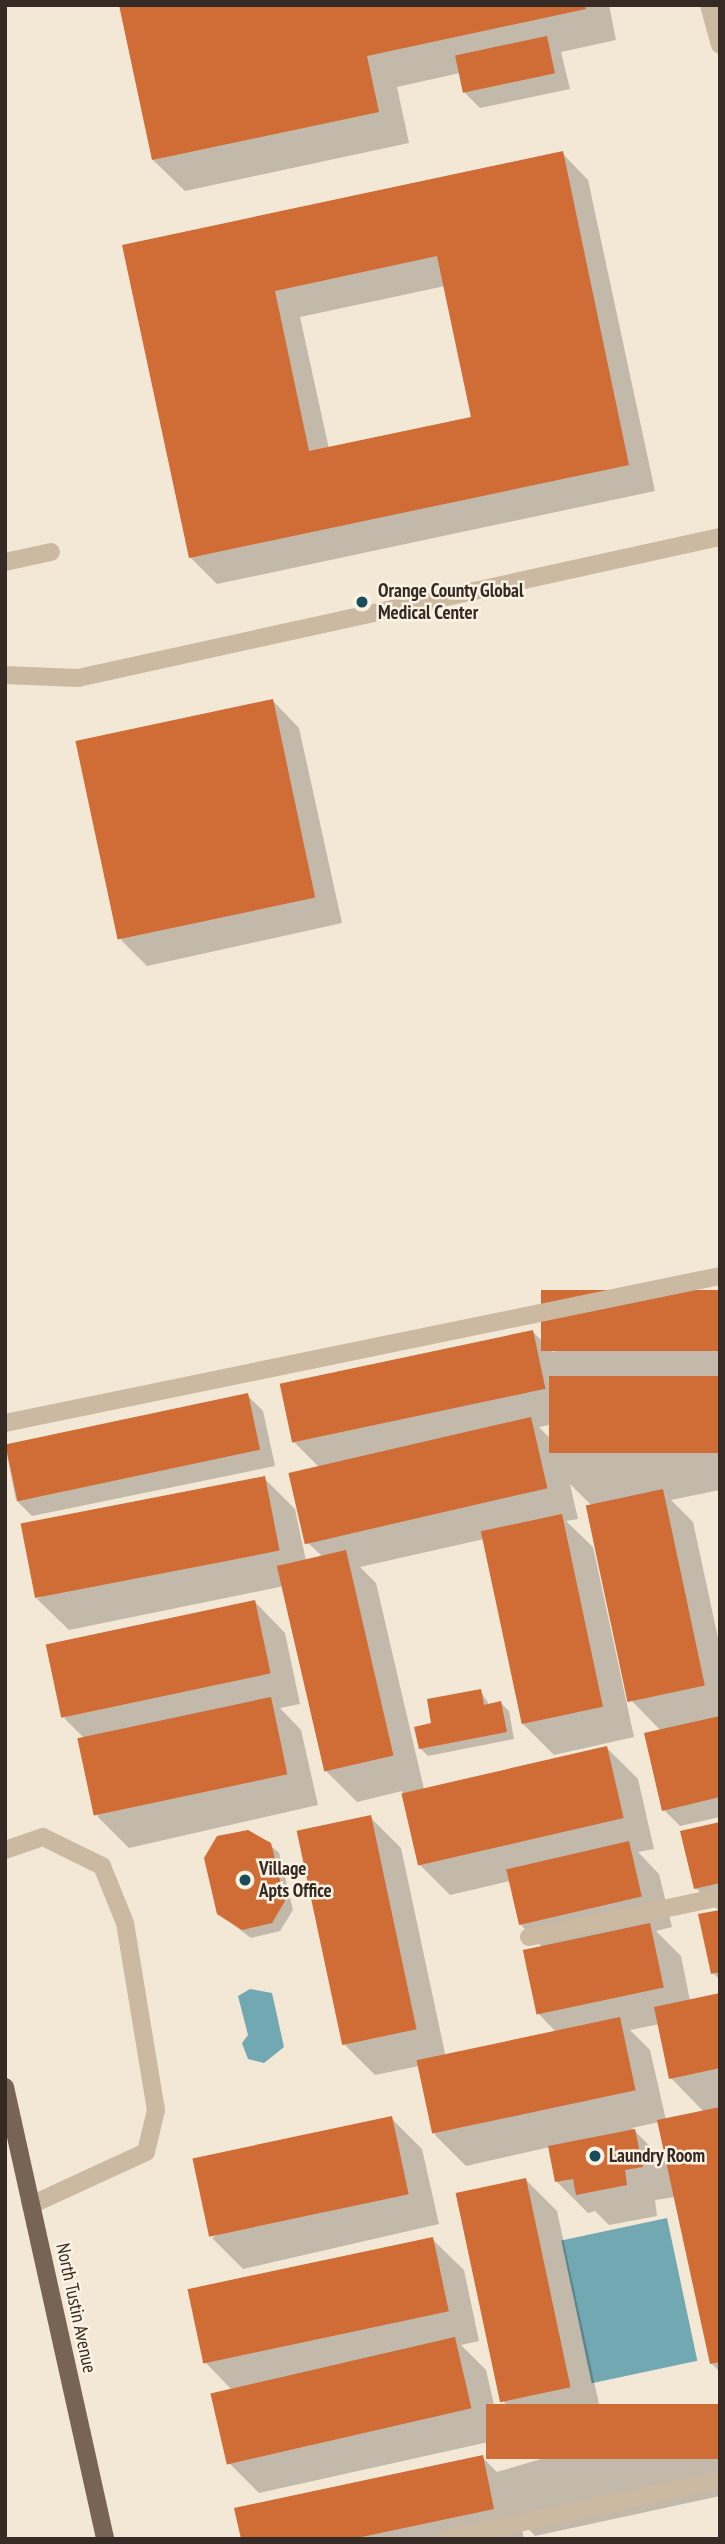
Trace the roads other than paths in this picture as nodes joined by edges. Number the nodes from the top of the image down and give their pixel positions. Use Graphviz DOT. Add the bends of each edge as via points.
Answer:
graph roads {
  1 [pos="709,5"];
  2 [pos="720,45"];
  3 [pos="720,537"];
  4 [pos="51,552"];
  5 [pos="5,562"];
  6 [pos="5,675"];
  7 [pos="720,1276"];
  8 [pos="5,1423"];
  9 [pos="5,1850"];
  10 [pos="720,1897"];
  11 [pos="529,1937"];
  12 [pos="5,2087"];
  13 [pos="31,2205"];
  14 [pos="720,2480"];
  15 [pos="105,2539"];
  16 [pos="443,2539"];
  1 -- 2 [label="lane"];
  3 -- 6 [label="lane" via="78,678"];
  4 -- 5 [label="lane"];
  7 -- 8 [label="lane"];
  9 -- 13 [label="lane" via="43,1837 102,1866 125,1923 156,2110 146,2152"];
  10 -- 11 [label="lane"];
  12 -- 13 [label="main road, North Tustin Avenue"];
  13 -- 15 [label="main road, North Tustin Avenue"];
  14 -- 16 [label="lane"];
}
